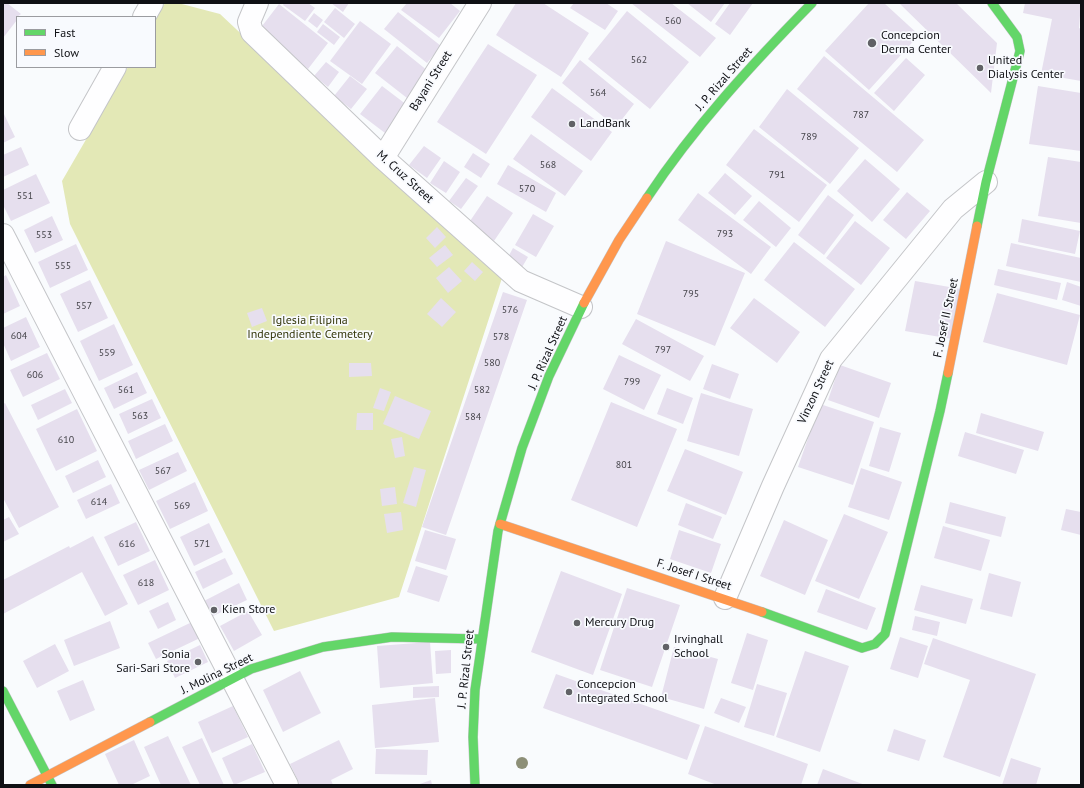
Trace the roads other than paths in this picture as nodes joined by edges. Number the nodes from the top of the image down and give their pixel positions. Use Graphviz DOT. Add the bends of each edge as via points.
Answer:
graph roads {
  1 [pos="152,3"];
  2 [pos="480,3"];
  3 [pos="812,3"];
  4 [pos="992,3"];
  5 [pos="253,13"];
  6 [pos="145,16"];
  7 [pos="114,68"];
  8 [pos="80,129"];
  9 [pos="383,158"];
  10 [pos="986,182"];
  11 [pos="3,235"];
  12 [pos="581,307"];
  13 [pos="500,524"];
  14 [pos="725,598"];
  15 [pos="480,639"];
  16 [pos="878,643"];
  17 [pos="231,678"];
  18 [pos="3,691"];
  19 [pos="47,776"];
  20 [pos="30,785"];
  21 [pos="52,785"];
  22 [pos="287,785"];
  23 [pos="475,785"];
  1 -- 6 [label="street"];
  2 -- 9 [label="street, Bayani Street"];
  3 -- 12 [label="street, J. P. Rizal Street" via="735,83 691,136 646,198"];
  4 -- 10 [label="street, F. Josef II Street" via="1017,37 1020,51"];
  5 -- 9 [label="street, M. Cruz Street" via="252,32"];
  7 -- 8 [label="street"];
  9 -- 12 [label="street, M. Cruz Street" via="521,281"];
  10 -- 14 [label="street, Vinzon Street" via="953,209 831,359"];
  10 -- 16 [label="street, F. Josef II Street" via="940,411 885,634"];
  11 -- 17 [label="street"];
  12 -- 13 [label="street, J. P. Rizal Street" via="547,381"];
  13 -- 14 [label="street, F. Josef I Street"];
  13 -- 15 [label="street, J. P. Rizal Street"];
  14 -- 16 [label="street, F. Josef I Street" via="862,648"];
  15 -- 17 [label="street, J. Molina Street" via="392,637 323,647 251,669"];
  15 -- 23 [label="street, J. P. Rizal Street" via="472,708 472,763"];
  17 -- 19 [label="street, J. Molina Street"];
  17 -- 22 [label="street"];
  18 -- 19 [label="street"];
  19 -- 20 [label="street, J. Molina Street"];
  19 -- 21 [label="street"];
}
